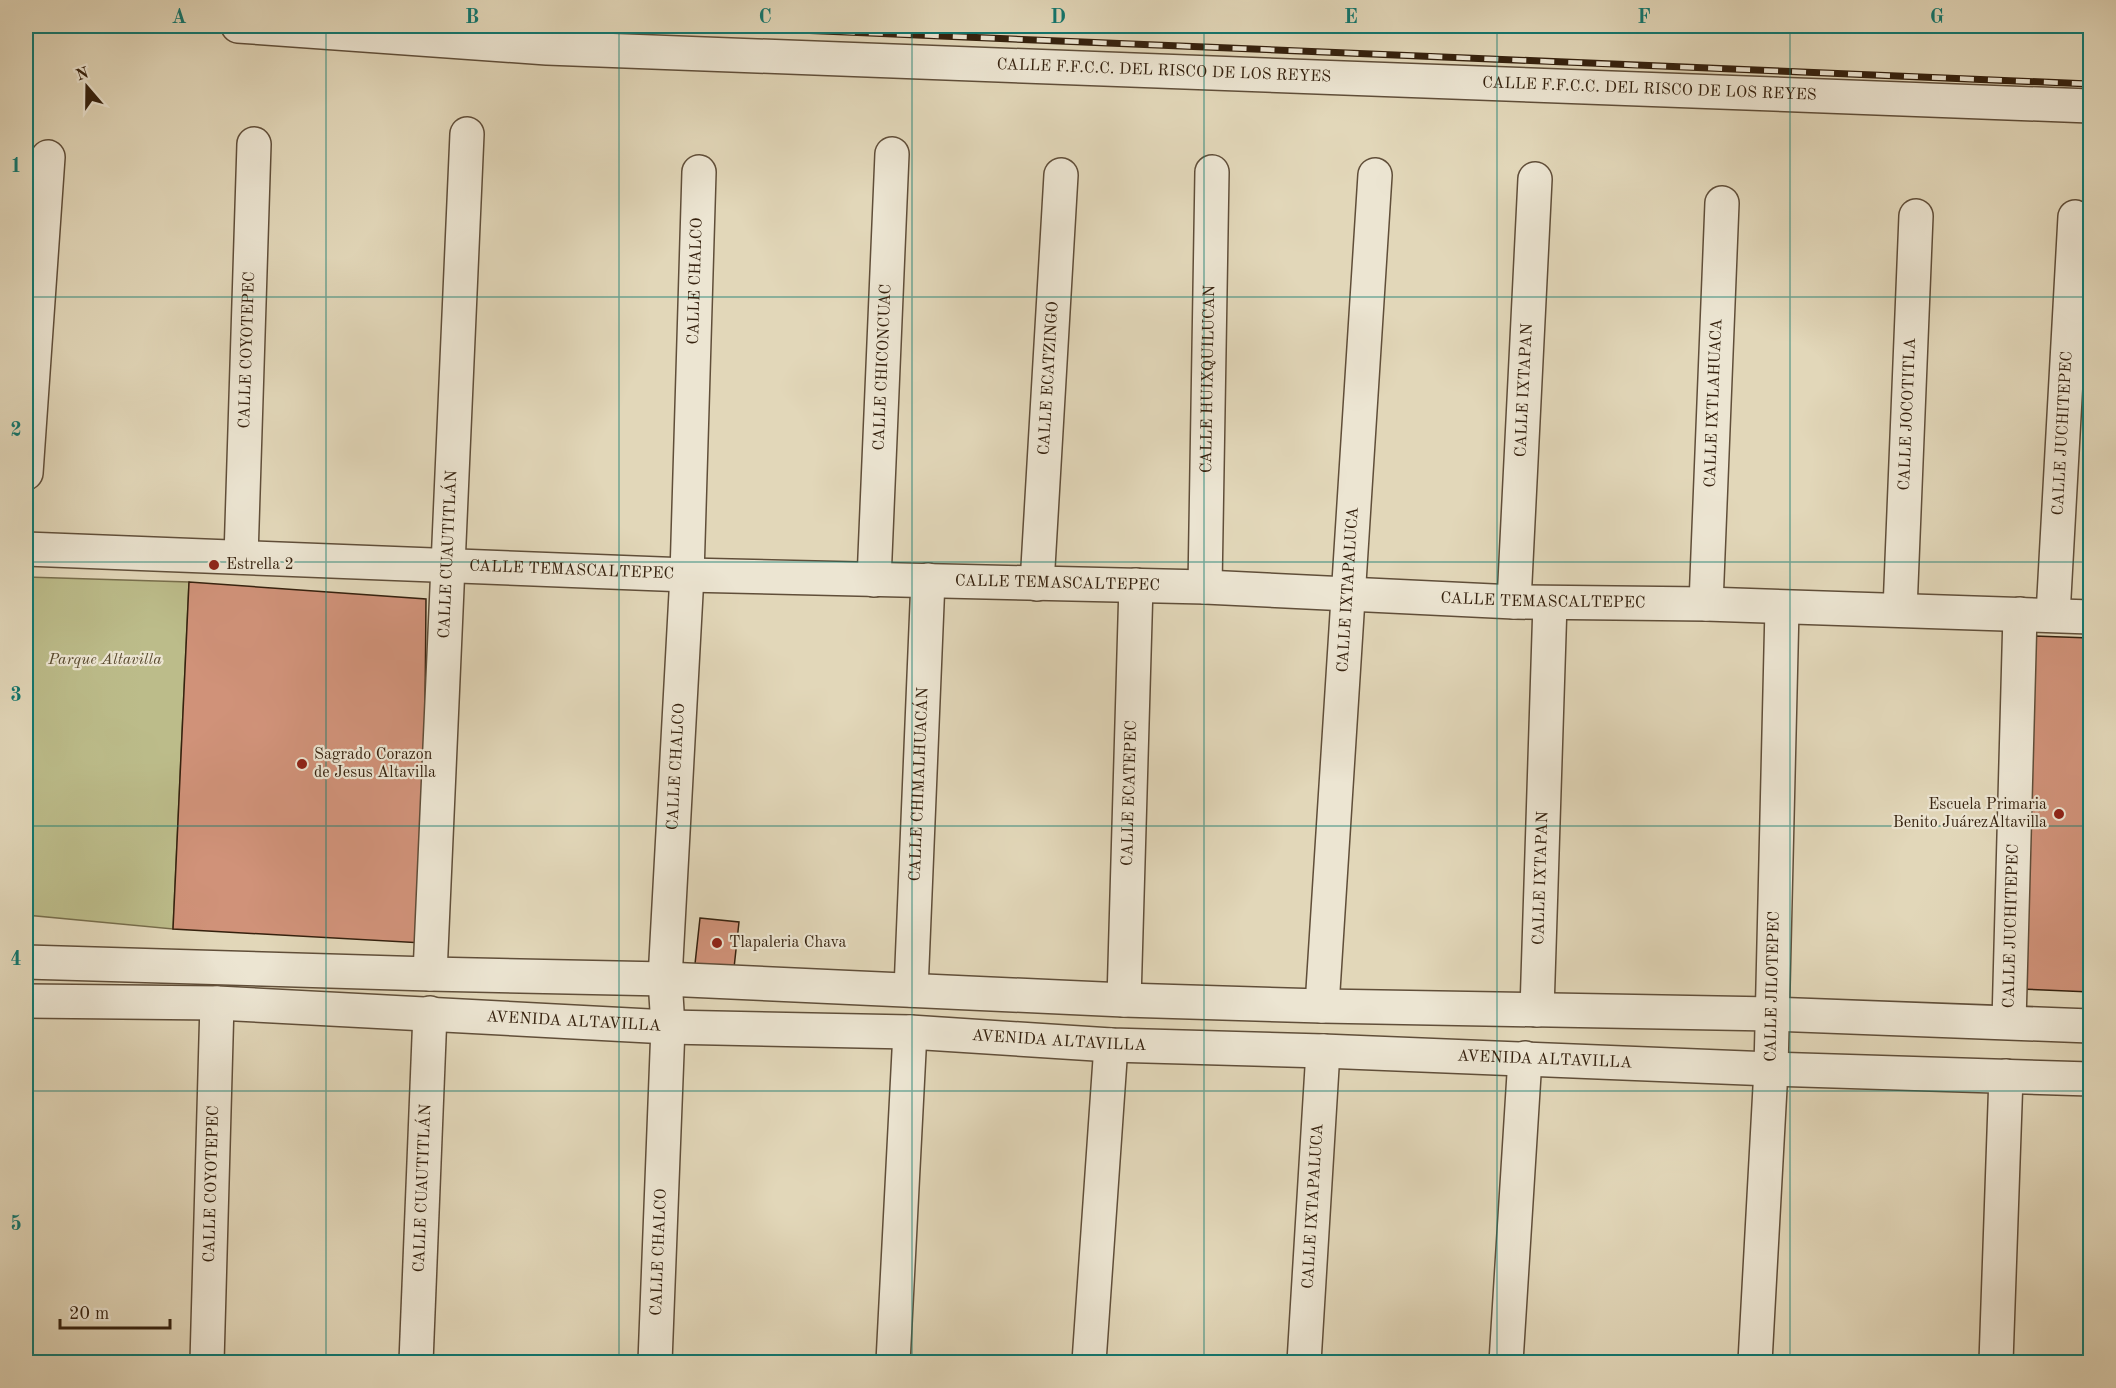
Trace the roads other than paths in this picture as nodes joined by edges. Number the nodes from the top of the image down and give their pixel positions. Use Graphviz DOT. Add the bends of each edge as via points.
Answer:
graph roads {
  1 [pos="238,26"];
  2 [pos="2091,106"];
  3 [pos="467,134"];
  4 [pos="254,144"];
  5 [pos="892,154"];
  6 [pos="48,157"];
  7 [pos="699,172"];
  8 [pos="1212,172"];
  9 [pos="1061,175"];
  10 [pos="1375,175"];
  11 [pos="1535,179"];
  12 [pos="1722,203"];
  13 [pos="1916,216"];
  14 [pos="2075,217"];
  15 [pos="26,473"];
  16 [pos="26,549"];
  17 [pos="241,556"];
  18 [pos="449,565"];
  19 [pos="687,575"];
  20 [pos="874,580"];
  21 [pos="928,580"];
  22 [pos="1037,584"];
  23 [pos="1136,585"];
  24 [pos="1204,587"];
  25 [pos="1348,594"];
  26 [pos="1514,602"];
  27 [pos="1550,603"];
  28 [pos="1706,604"];
  29 [pos="1782,608"];
  30 [pos="1900,610"];
  31 [pos="2020,614"];
  32 [pos="2053,615"];
  33 [pos="2091,616"];
  34 [pos="26,962"];
  35 [pos="430,974"];
  36 [pos="665,979"];
  37 [pos="911,990"];
  38 [pos="1124,1000"];
  39 [pos="26,1001"];
  40 [pos="217,1003"];
  41 [pos="1322,1006"];
  42 [pos="1537,1010"];
  43 [pos="430,1013"];
  44 [pos="1772,1014"];
  45 [pos="2009,1022"];
  46 [pos="2091,1026"];
  47 [pos="668,1027"];
  48 [pos="910,1032"];
  49 [pos="1111,1045"];
  50 [pos="1323,1051"];
  51 [pos="1525,1058"];
  52 [pos="1771,1069"];
  53 [pos="2006,1076"];
  54 [pos="2091,1078"];
  55 [pos="207,1362"];
  56 [pos="416,1362"];
  57 [pos="655,1362"];
  58 [pos="893,1362"];
  59 [pos="1089,1362"];
  60 [pos="1304,1362"];
  61 [pos="1506,1362"];
  62 [pos="1755,1362"];
  63 [pos="1996,1362"];
  1 -- 2 [label="street, CALLE F.F.C.C. DEL RISCO DE LOS REYES" via="547,48"];
  3 -- 18 [label="street, CALLE CUAUTITLÁN"];
  4 -- 17 [label="street, CALLE COYOTEPEC"];
  5 -- 20 [label="street, CALLE CHICONCUAC"];
  6 -- 15 [label="street"];
  7 -- 19 [label="street, CALLE CHALCO"];
  8 -- 24 [label="street, CALLE HUIXQUILUCAN"];
  9 -- 22 [label="street, CALLE ECATZINGO"];
  10 -- 25 [label="street, CALLE IXTAPALUCA"];
  11 -- 26 [label="street, CALLE IXTAPAN"];
  12 -- 28 [label="street, CALLE IXTLAHUACA"];
  13 -- 30 [label="street, CALLE JOCOTITLA"];
  14 -- 32 [label="street, CALLE JUCHITEPEC"];
  16 -- 17 [label="street, CALLE TEMASCALTEPEC"];
  17 -- 18 [label="street, CALLE TEMASCALTEPEC"];
  18 -- 19 [label="street, CALLE TEMASCALTEPEC"];
  18 -- 35 [label="street, CALLE CUAUTITLÁN"];
  19 -- 20 [label="street, CALLE TEMASCALTEPEC"];
  19 -- 36 [label="street, CALLE CHALCO"];
  20 -- 21 [label="street, CALLE TEMASCALTEPEC"];
  21 -- 22 [label="street, CALLE TEMASCALTEPEC"];
  21 -- 37 [label="street, CALLE CHIMALHUACÁN"];
  22 -- 23 [label="street, CALLE TEMASCALTEPEC"];
  23 -- 24 [label="street, CALLE TEMASCALTEPEC"];
  23 -- 38 [label="street, CALLE ECATEPEC"];
  24 -- 25 [label="street, CALLE TEMASCALTEPEC"];
  25 -- 26 [label="street, CALLE TEMASCALTEPEC"];
  25 -- 41 [label="street, CALLE IXTAPALUCA"];
  26 -- 27 [label="street, CALLE TEMASCALTEPEC"];
  27 -- 28 [label="street, CALLE TEMASCALTEPEC"];
  27 -- 42 [label="street, CALLE IXTAPAN"];
  28 -- 29 [label="street, CALLE TEMASCALTEPEC"];
  29 -- 30 [label="street, CALLE TEMASCALTEPEC"];
  29 -- 44 [label="street, CALLE JILOTEPEC"];
  30 -- 31 [label="street, CALLE TEMASCALTEPEC"];
  31 -- 32 [label="street, CALLE TEMASCALTEPEC"];
  31 -- 45 [label="street, CALLE JUCHITEPEC"];
  32 -- 33 [label="street, CALLE TEMASCALTEPEC"];
  34 -- 35 [label="street"];
  35 -- 36 [label="street"];
  36 -- 37 [label="street"];
  36 -- 47 [label="street, CALLE CHALCO"];
  37 -- 38 [label="street"];
  38 -- 41 [label="street"];
  39 -- 40 [label="street, AVENIDA ALTAVILLA"];
  40 -- 43 [label="street, AVENIDA ALTAVILLA"];
  40 -- 55 [label="street, CALLE COYOTEPEC"];
  41 -- 42 [label="street"];
  42 -- 44 [label="street"];
  43 -- 47 [label="street, AVENIDA ALTAVILLA"];
  43 -- 56 [label="street, CALLE CUAUTITLÁN"];
  44 -- 45 [label="street"];
  44 -- 52 [label="street, CALLE JILOTEPEC"];
  45 -- 46 [label="street"];
  47 -- 48 [label="street, AVENIDA ALTAVILLA"];
  47 -- 57 [label="street, CALLE CHALCO"];
  48 -- 49 [label="street, AVENIDA ALTAVILLA"];
  48 -- 58 [label="street"];
  49 -- 50 [label="street, AVENIDA ALTAVILLA"];
  49 -- 59 [label="street"];
  50 -- 51 [label="street, AVENIDA ALTAVILLA"];
  50 -- 60 [label="street, CALLE IXTAPALUCA"];
  51 -- 52 [label="street, AVENIDA ALTAVILLA"];
  51 -- 61 [label="street"];
  52 -- 53 [label="street, AVENIDA ALTAVILLA"];
  52 -- 62 [label="street, CALLE JILOTEPEC"];
  53 -- 54 [label="street, AVENIDA ALTAVILLA"];
  53 -- 63 [label="street"];
}
